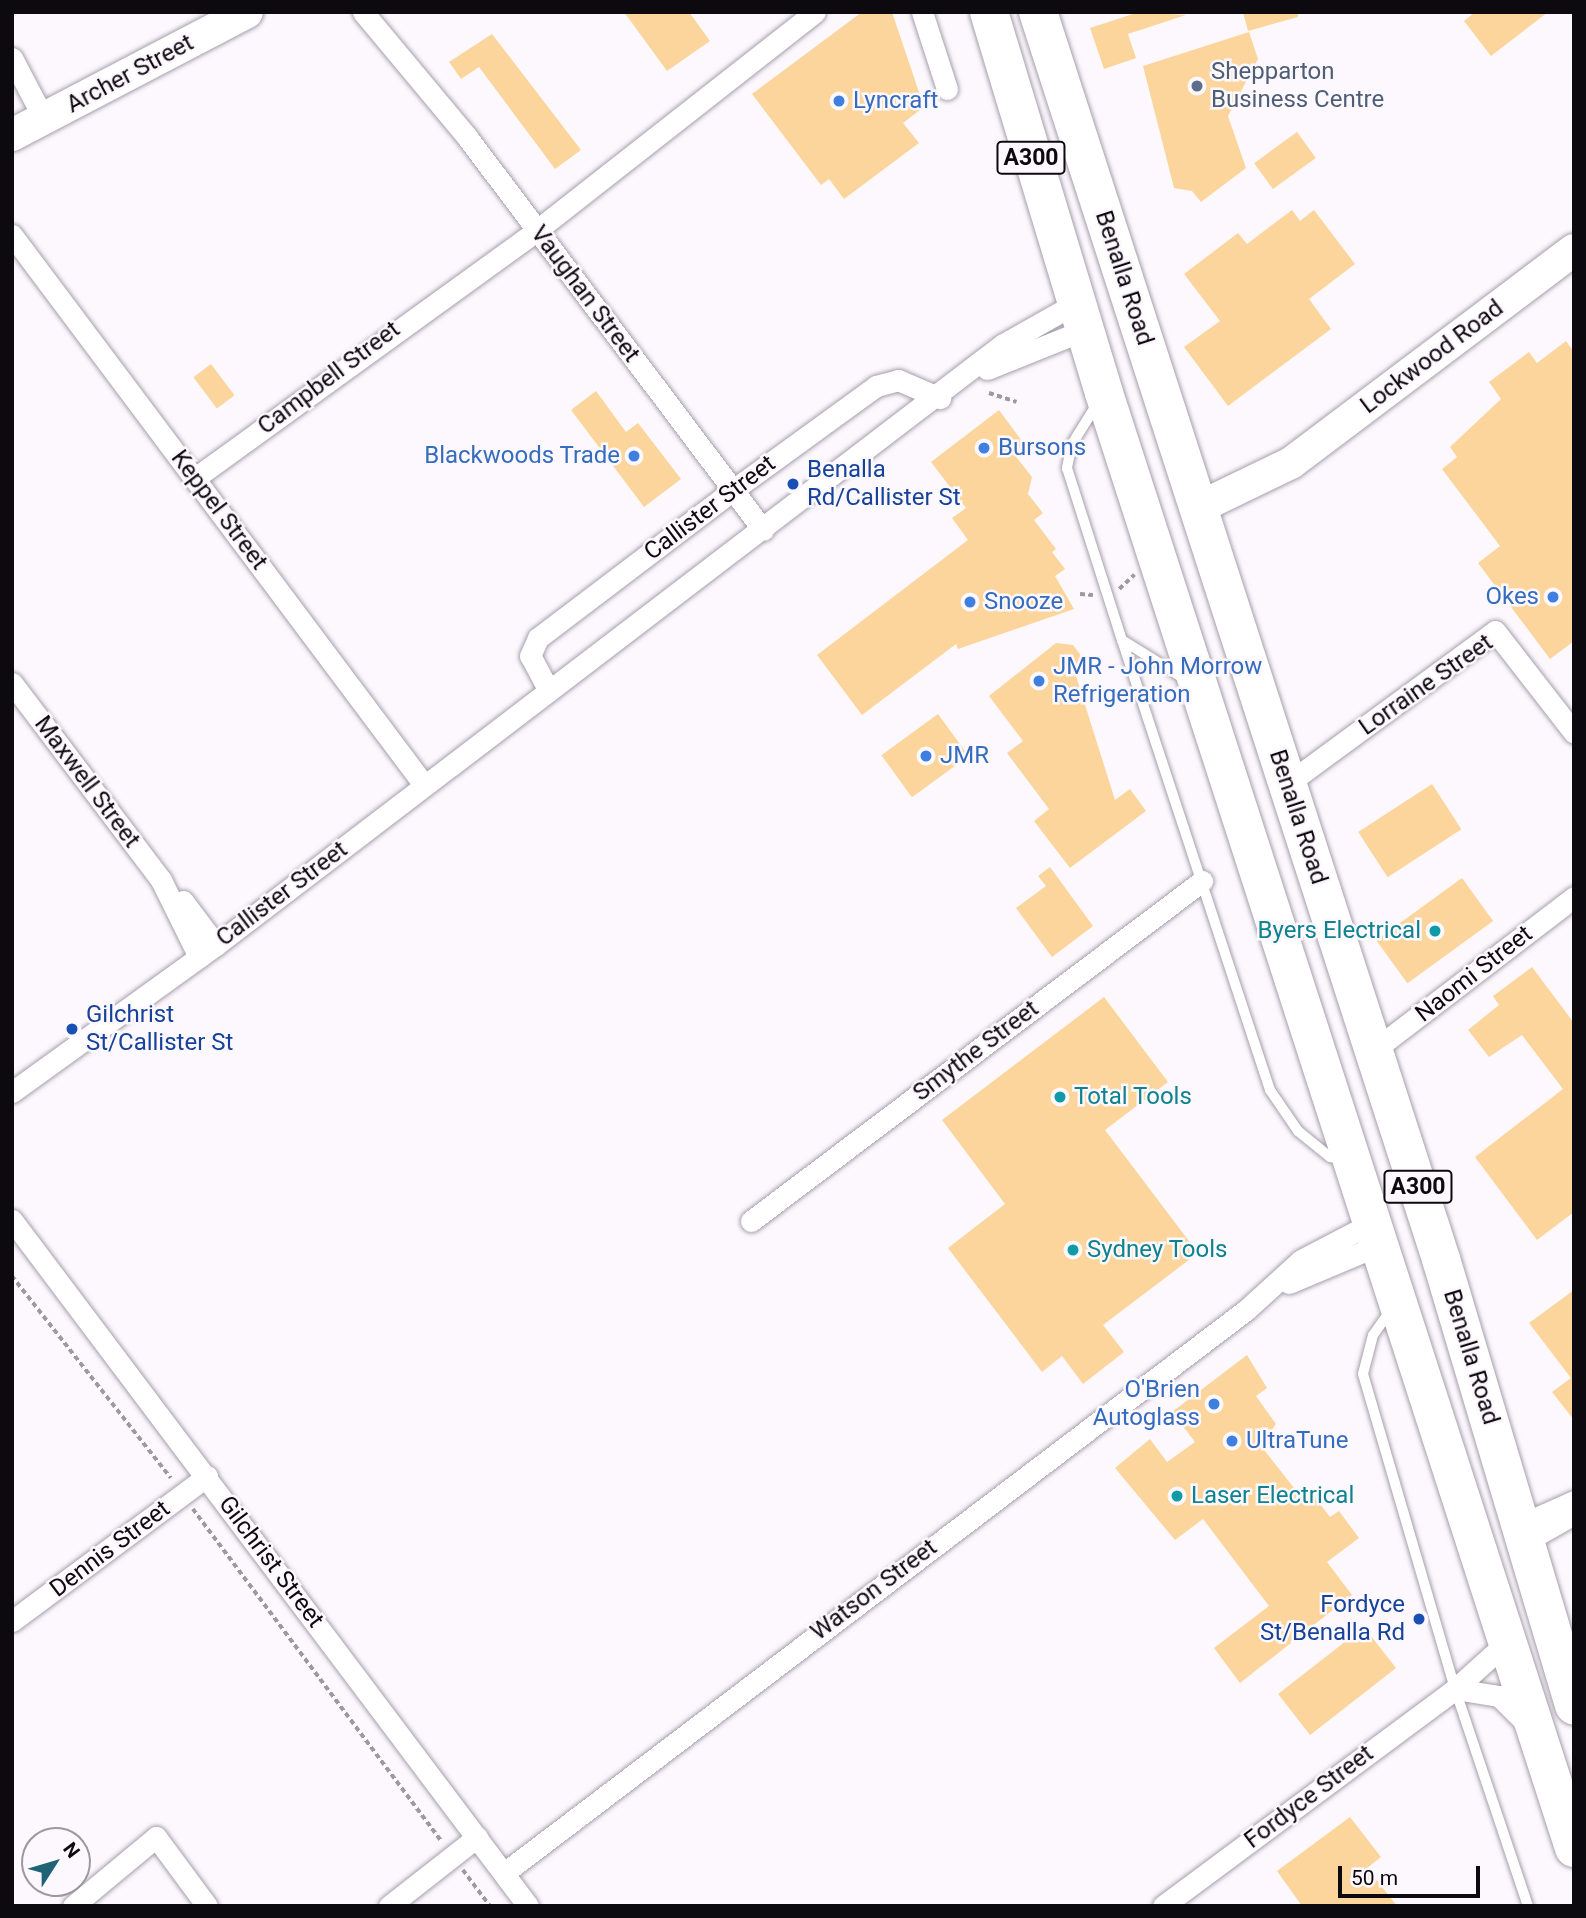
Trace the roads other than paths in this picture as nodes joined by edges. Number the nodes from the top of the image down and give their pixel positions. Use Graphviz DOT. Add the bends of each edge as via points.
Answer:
graph roads {
  1 [pos="247,12"];
  2 [pos="363,12"];
  3 [pos="375,12"];
  4 [pos="815,12"];
  5 [pos="922,12"];
  6 [pos="989,12"];
  7 [pos="1038,12"];
  8 [pos="12,58"];
  9 [pos="405,58"];
  10 [pos="947,89"];
  11 [pos="44,119"];
  12 [pos="12,135"];
  13 [pos="532,225"];
  14 [pos="12,235"];
  15 [pos="1574,250"];
  16 [pos="1130,299"];
  17 [pos="1080,316"];
  18 [pos="957,384"];
  19 [pos="1104,393"];
  20 [pos="940,398"];
  21 [pos="195,478"];
  22 [pos="733,490"];
  23 [pos="1201,518"];
  24 [pos="763,530"];
  25 [pos="1150,533"];
  26 [pos="1122,640"];
  27 [pos="12,683"];
  28 [pos="1199,688"];
  29 [pos="549,691"];
  30 [pos="1574,733"];
  31 [pos="424,785"];
  32 [pos="1287,785"];
  33 [pos="1202,881"];
  34 [pos="1574,897"];
  35 [pos="208,951"];
  36 [pos="1374,1050"];
  37 [pos="12,1092"];
  38 [pos="1400,1131"];
  39 [pos="1352,1161"];
  40 [pos="1429,1219"];
  41 [pos="12,1220"];
  42 [pos="751,1222"];
  43 [pos="1376,1234"];
  44 [pos="1397,1301"];
  45 [pos="207,1476"];
  46 [pos="1574,1501"];
  47 [pos="1574,1514"];
  48 [pos="1523,1534"];
  49 [pos="1477,1548"];
  50 [pos="12,1621"];
  51 [pos="1507,1642"];
  52 [pos="1455,1689"];
  53 [pos="1574,1706"];
  54 [pos="1536,1732"];
  55 [pos="477,1837"];
  56 [pos="1574,1848"];
  57 [pos="504,1873"];
  58 [pos="73,1906"];
  59 [pos="207,1906"];
  60 [pos="389,1906"];
  61 [pos="528,1906"];
  62 [pos="1163,1906"];
  63 [pos="1528,1906"];
  1 -- 11 [label="street, Archer Street"];
  2 -- 9 [label="street, Vaughan Street"];
  3 -- 9 [label="street, Vaughan Street"];
  4 -- 13 [label="street, Campbell Street"];
  5 -- 10 [label="street"];
  6 -- 17 [label="highway, A300"];
  7 -- 16 [label="highway, Benalla Road / A300"];
  8 -- 11 [label="street"];
  9 -- 13 [label="street, Vaughan Street"];
  11 -- 12 [label="street, Archer Street"];
  13 -- 21 [label="street, Campbell Street"];
  13 -- 22 [label="street, Vaughan Street"];
  14 -- 21 [label="street, Keppel Street"];
  15 -- 23 [label="street, Lockwood Road" via="1291,463"];
  16 -- 17 [label="highway"];
  16 -- 23 [label="highway, Benalla Road / A300"];
  17 -- 18 [label="street, Callister Street" via="1035,345"];
  17 -- 18 [label="street, Callister Street" via="1023,329"];
  17 -- 19 [label="highway, A300"];
  18 -- 20 [label="street, Callister Street"];
  19 -- 25 [label="highway, A300"];
  19 -- 26 [label="lane" via="1072,444 1067,468"];
  20 -- 22 [label="street, Callister Street" via="898,380 876,386"];
  20 -- 24 [label="street, Callister Street"];
  21 -- 31 [label="street, Keppel Street"];
  22 -- 24 [label="street, Vaughan Street"];
  22 -- 29 [label="street, Callister Street" via="538,638 530,656"];
  23 -- 25 [label="highway"];
  23 -- 32 [label="highway, Benalla Road / A300"];
  24 -- 29 [label="street, Callister Street"];
  25 -- 28 [label="highway, A300"];
  26 -- 28 [label="lane"];
  26 -- 33 [label="lane"];
  27 -- 35 [label="street, Maxwell Street" via="161,880"];
  28 -- 39 [label="highway, A300"];
  29 -- 31 [label="street, Callister Street"];
  30 -- 32 [label="street, Lorraine Street" via="1495,631"];
  31 -- 35 [label="street, Callister Street"];
  32 -- 36 [label="highway, Benalla Road / A300"];
  33 -- 39 [label="lane" via="1281,1112 1323,1153"];
  33 -- 42 [label="street, Smythe Street"];
  34 -- 36 [label="street, Naomi Street"];
  35 -- 37 [label="street, Callister Street"];
  36 -- 38 [label="highway, Benalla Road / A300"];
  38 -- 39 [label="highway" via="1377,1152"];
  38 -- 40 [label="highway, Benalla Road / A300"];
  39 -- 43 [label="highway, A300"];
  40 -- 43 [label="highway"];
  40 -- 48 [label="highway, Benalla Road / A300"];
  41 -- 45 [label="street, Gilchrist Street"];
  43 -- 44 [label="highway, A300"];
  43 -- 57 [label="street, Watson Street" via="1301,1260 1246,1310"];
  44 -- 49 [label="highway, A300"];
  44 -- 52 [label="lane" via="1373,1335 1363,1374"];
  45 -- 50 [label="street, Dennis Street"];
  45 -- 55 [label="street, Gilchrist Street"];
  46 -- 48 [label="street"];
  47 -- 48 [label="street"];
  48 -- 49 [label="highway"];
  48 -- 53 [label="highway, Benalla Road / A300"];
  49 -- 51 [label="highway, A300"];
  51 -- 52 [label="street, Fordyce Street"];
  51 -- 54 [label="highway, A300"];
  52 -- 54 [label="street" via="1499,1696"];
  52 -- 62 [label="street, Fordyce Street"];
  52 -- 63 [label="lane"];
  54 -- 56 [label="highway, A300"];
  55 -- 57 [label="street, Gilchrist Street"];
  55 -- 60 [label="street"];
  57 -- 61 [label="street, Gilchrist Street"];
  58 -- 59 [label="street" via="156,1838"];
}
